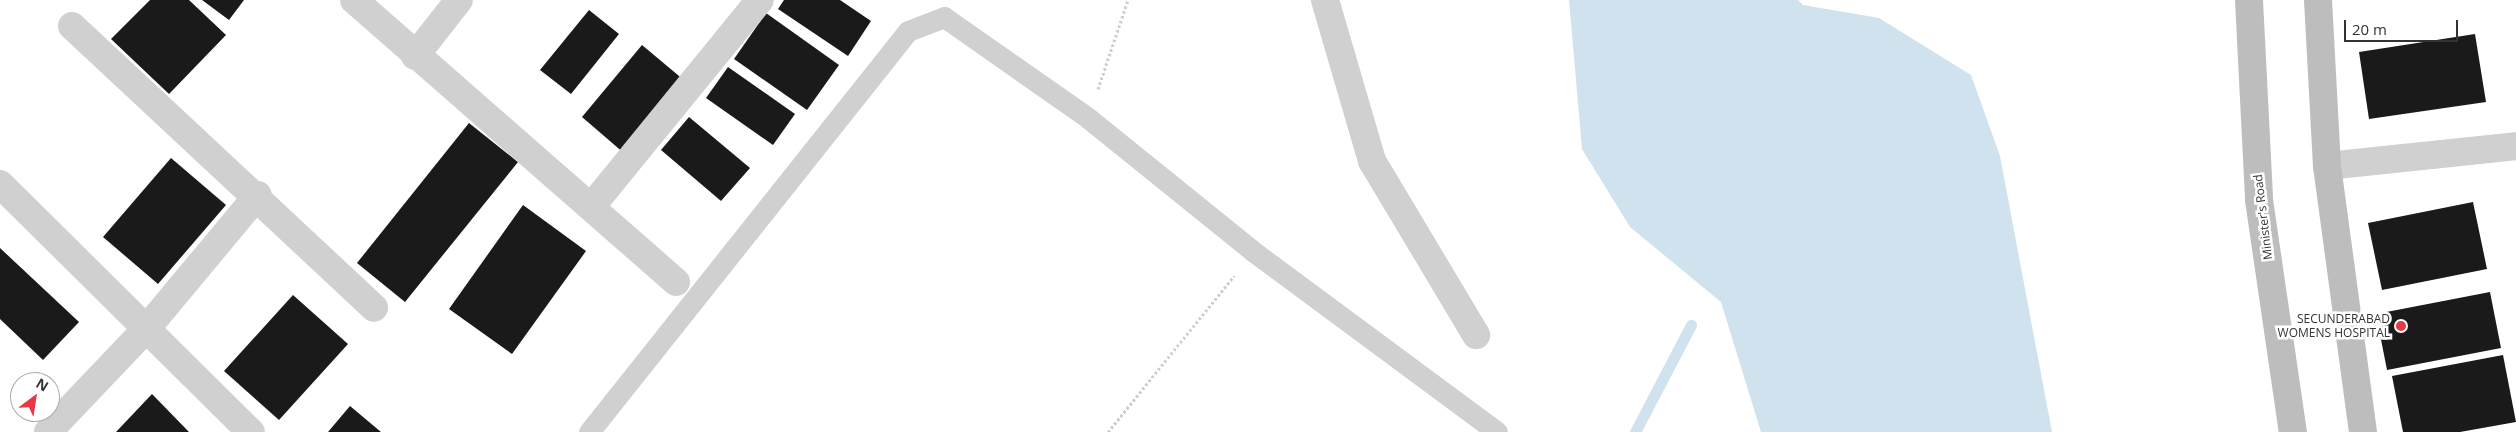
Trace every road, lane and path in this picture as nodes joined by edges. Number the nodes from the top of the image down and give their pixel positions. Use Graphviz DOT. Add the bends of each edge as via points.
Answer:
graph roads {
  1 [pos="354,0"];
  2 [pos="460,0"];
  3 [pos="760,0"];
  4 [pos="1128,0"];
  5 [pos="1325,0"];
  6 [pos="2249,0"];
  7 [pos="2318,0"];
  8 [pos="72,26"];
  9 [pos="414,56"];
  10 [pos="1088,118"];
  11 [pos="2516,146"];
  12 [pos="2327,166"];
  13 [pos="0,184"];
  14 [pos="258,195"];
  15 [pos="591,207"];
  16 [pos="1254,252"];
  17 [pos="684,290"];
  18 [pos="374,308"];
  19 [pos="147,328"];
  20 [pos="1476,335"];
  21 [pos="48,432"];
  22 [pos="251,432"];
  23 [pos="589,432"];
  24 [pos="1108,432"];
  25 [pos="1497,432"];
  26 [pos="2293,432"];
  27 [pos="2363,432"];
  1 -- 9 [label="street"];
  2 -- 9 [label="street"];
  3 -- 15 [label="street"];
  4 -- 10 [label="path"];
  5 -- 20 [label="street" via="1372,161"];
  6 -- 26 [label="main road, Minister's Road" via="2259,200"];
  7 -- 12 [label="main road"];
  8 -- 14 [label="street"];
  9 -- 15 [label="street"];
  10 -- 16 [label="lane"];
  10 -- 17 [label="lane" via="944,17 908,31"];
  11 -- 12 [label="street"];
  12 -- 27 [label="main road"];
  13 -- 19 [label="street"];
  14 -- 18 [label="street"];
  14 -- 19 [label="street"];
  15 -- 17 [label="street"];
  16 -- 24 [label="path"];
  16 -- 25 [label="lane"];
  17 -- 23 [label="lane"];
  19 -- 21 [label="street"];
  19 -- 22 [label="street"];
}
